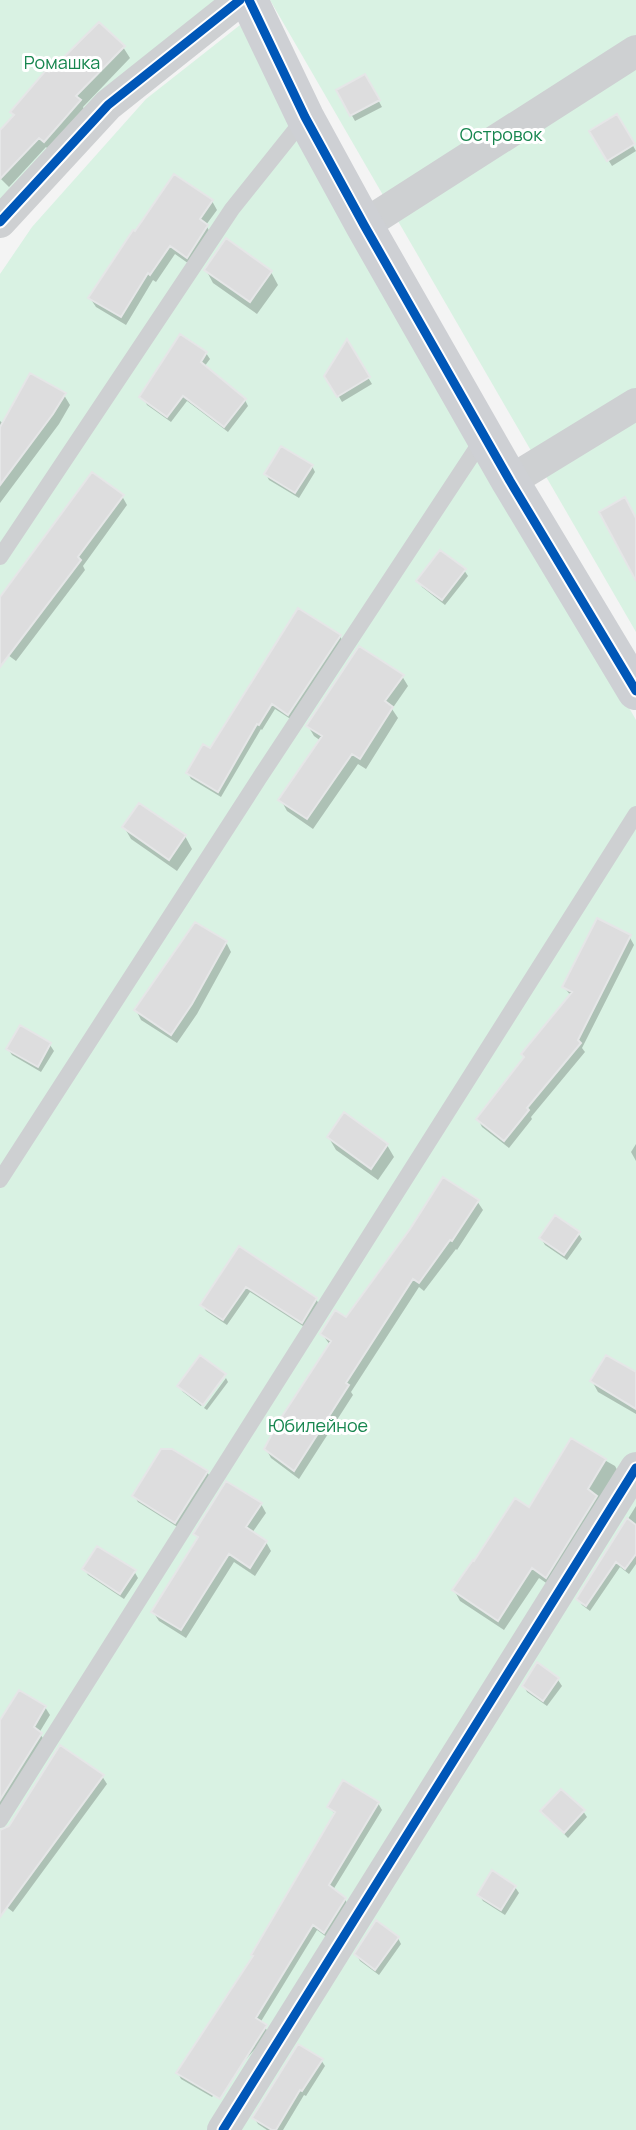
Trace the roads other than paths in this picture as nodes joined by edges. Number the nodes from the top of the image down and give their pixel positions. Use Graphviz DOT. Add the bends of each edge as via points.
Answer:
graph roads {
  1 [pos="240,0"];
  2 [pos="249,0"];
  3 [pos="636,51"];
  4 [pos="305,117"];
  5 [pos="0,222"];
  6 [pos="365,225"];
  7 [pos="636,404"];
  8 [pos="484,436"];
  9 [pos="510,481"];
  10 [pos="0,556"];
  11 [pos="636,691"];
  12 [pos="636,814"];
  13 [pos="0,1180"];
  14 [pos="636,1468"];
  15 [pos="0,1820"];
  16 [pos="223,2130"];
  1 -- 5 [label="street" via="108,105"];
  2 -- 4 [label="street"];
  3 -- 6 [label="street"];
  4 -- 6 [label="street"];
  4 -- 10 [label="lane" via="232,209"];
  6 -- 8 [label="street"];
  7 -- 9 [label="street"];
  8 -- 9 [label="street"];
  8 -- 13 [label="lane"];
  9 -- 11 [label="street"];
  12 -- 15 [label="lane"];
  14 -- 16 [label="street"];
}
